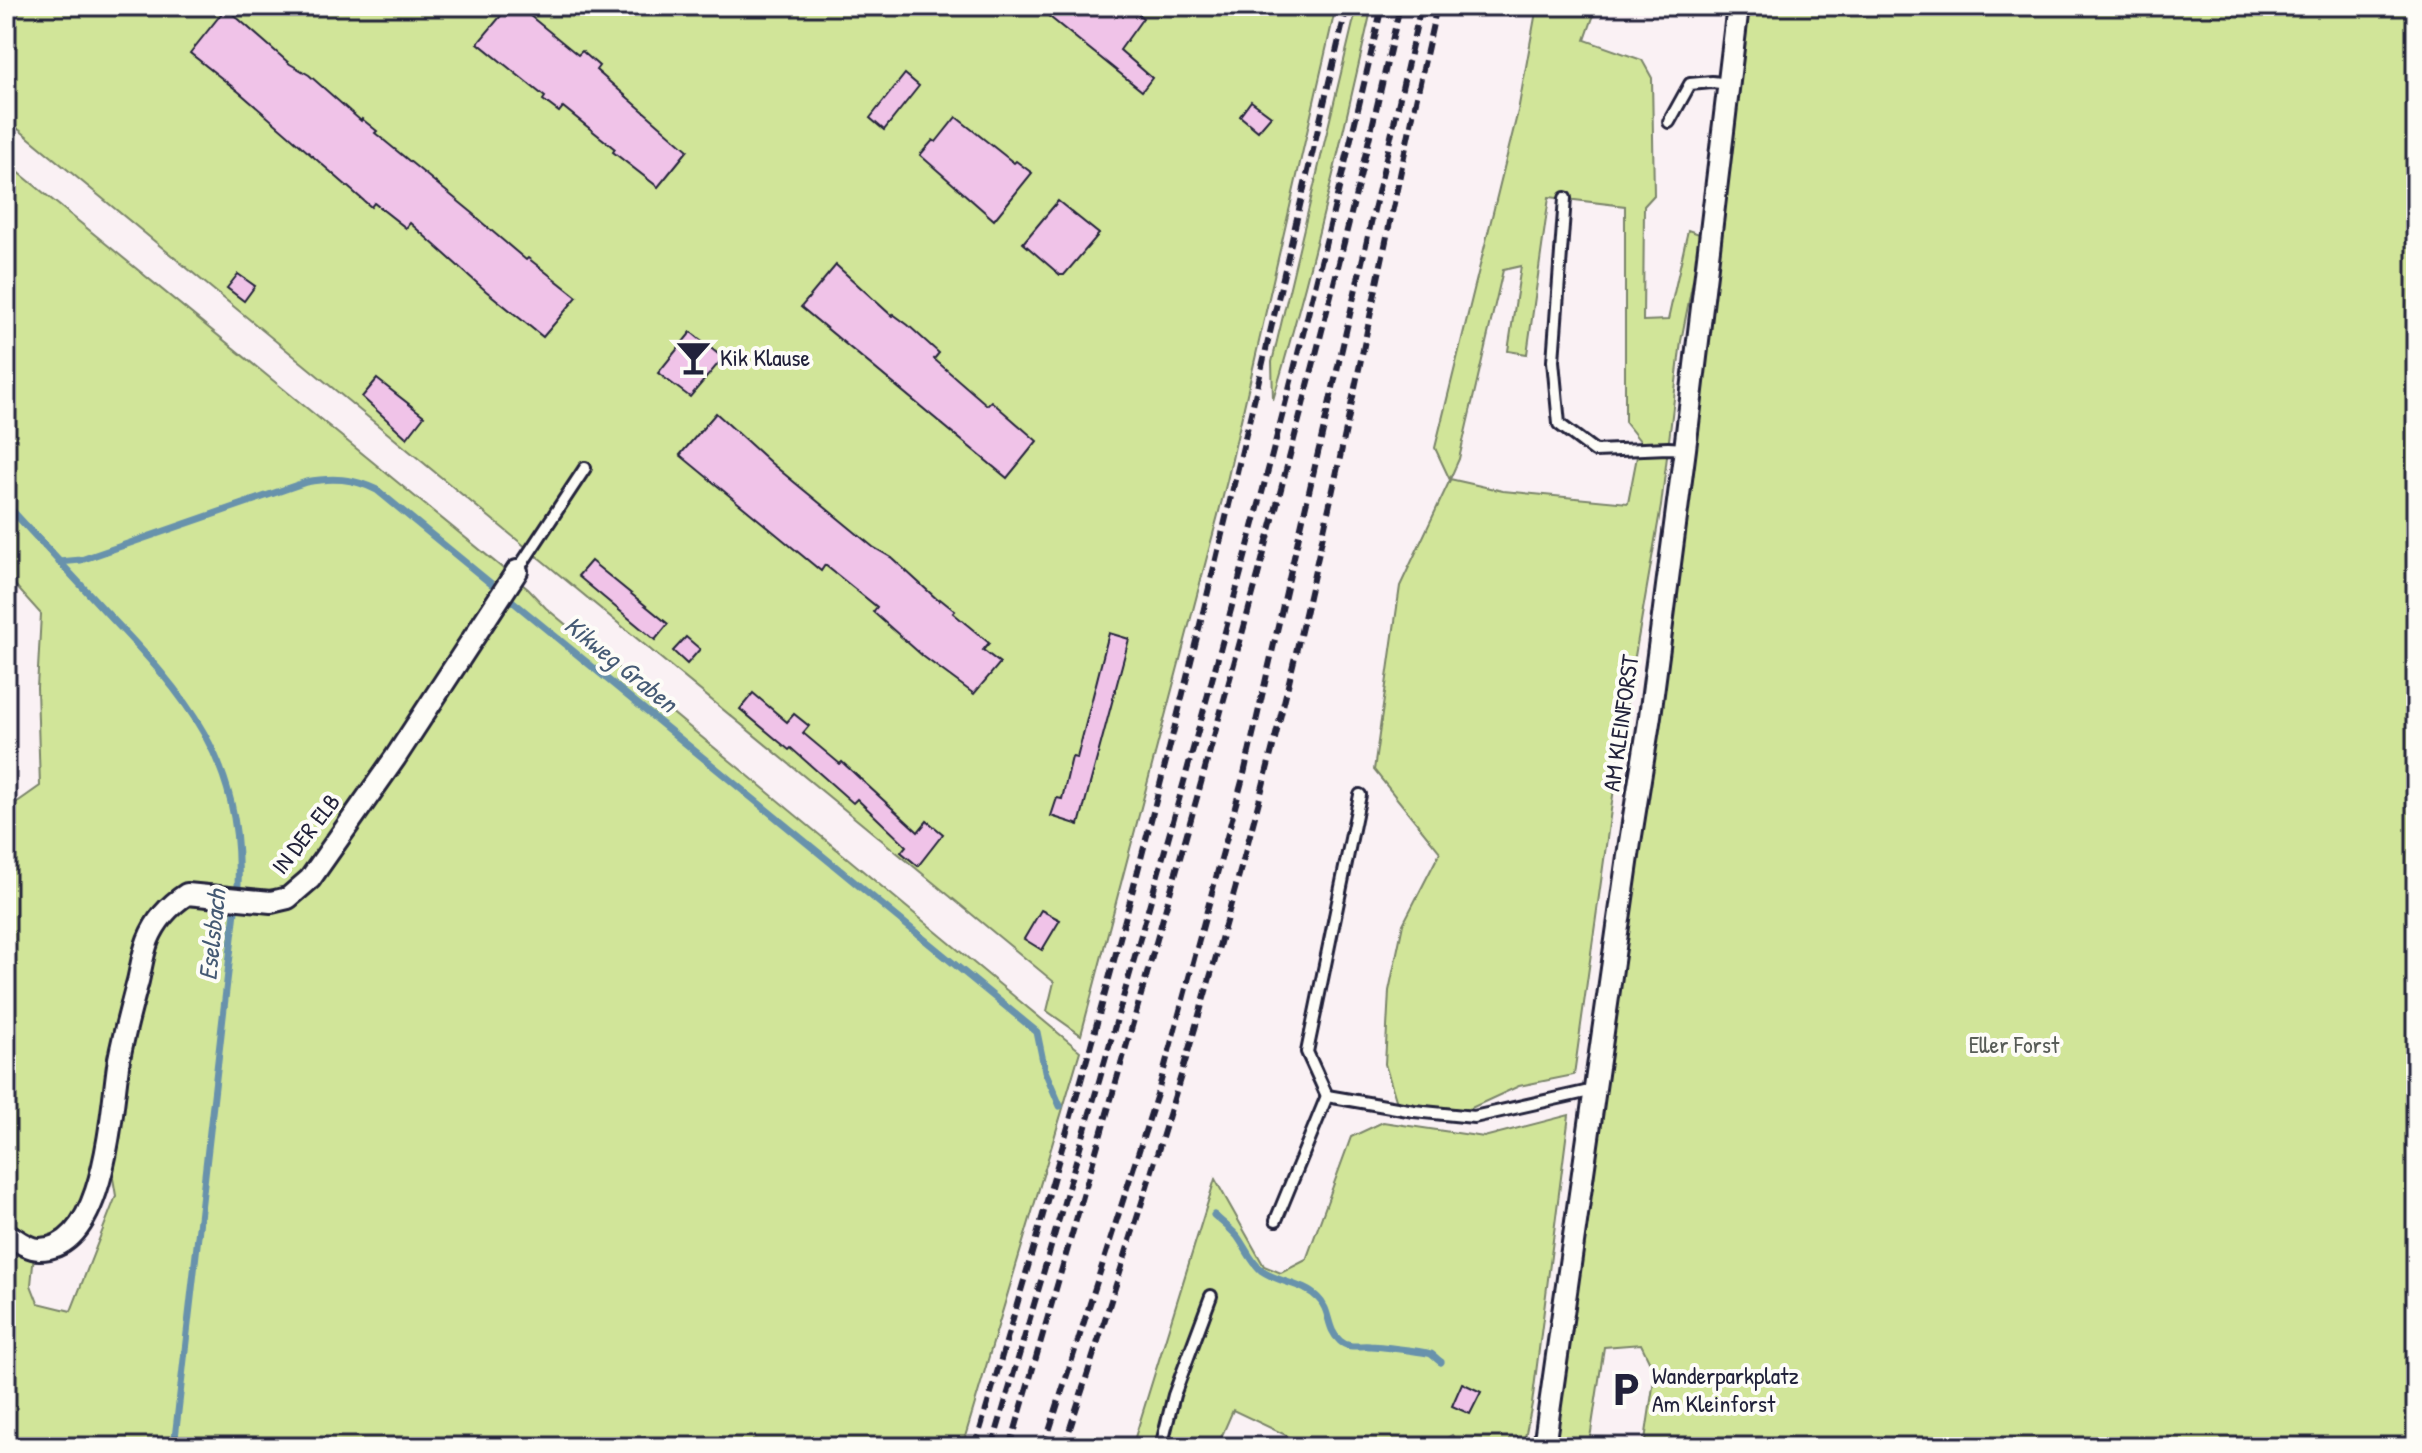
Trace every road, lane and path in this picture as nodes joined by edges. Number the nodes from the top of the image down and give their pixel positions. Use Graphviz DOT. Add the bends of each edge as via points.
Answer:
graph roads {
  1 [pos="1738,6"];
  2 [pos="1730,84"];
  3 [pos="1669,122"];
  4 [pos="1565,198"];
  5 [pos="1685,449"];
  6 [pos="585,468"];
  7 [pos="513,576"];
  8 [pos="1360,795"];
  9 [pos="1594,1090"];
  10 [pos="1327,1096"];
  11 [pos="1276,1220"];
  12 [pos="6,1233"];
  13 [pos="1211,1296"];
  14 [pos="1161,1447"];
  15 [pos="1544,1447"];
  1 -- 2 [label="street, AM KLEINFORST"];
  2 -- 3 [label="lane" via="1690,84"];
  2 -- 5 [label="street, AM KLEINFORST"];
  4 -- 5 [label="lane" via="1553,361 1559,424 1595,451"];
  5 -- 9 [label="street, AM KLEINFORST"];
  6 -- 7 [label="lane, IN DER ELB"];
  7 -- 12 [label="street, IN DER ELB" via="310,879 288,898 187,894 162,915 148,939 120,1056 101,1171 87,1214 72,1235 49,1247 31,1248"];
  8 -- 10 [label="lane" via="1307,1052"];
  9 -- 10 [label="lane" via="1474,1117"];
  9 -- 15 [label="street, AM KLEINFORST"];
  10 -- 11 [label="lane"];
  13 -- 14 [label="lane" via="1174,1395"];
}
